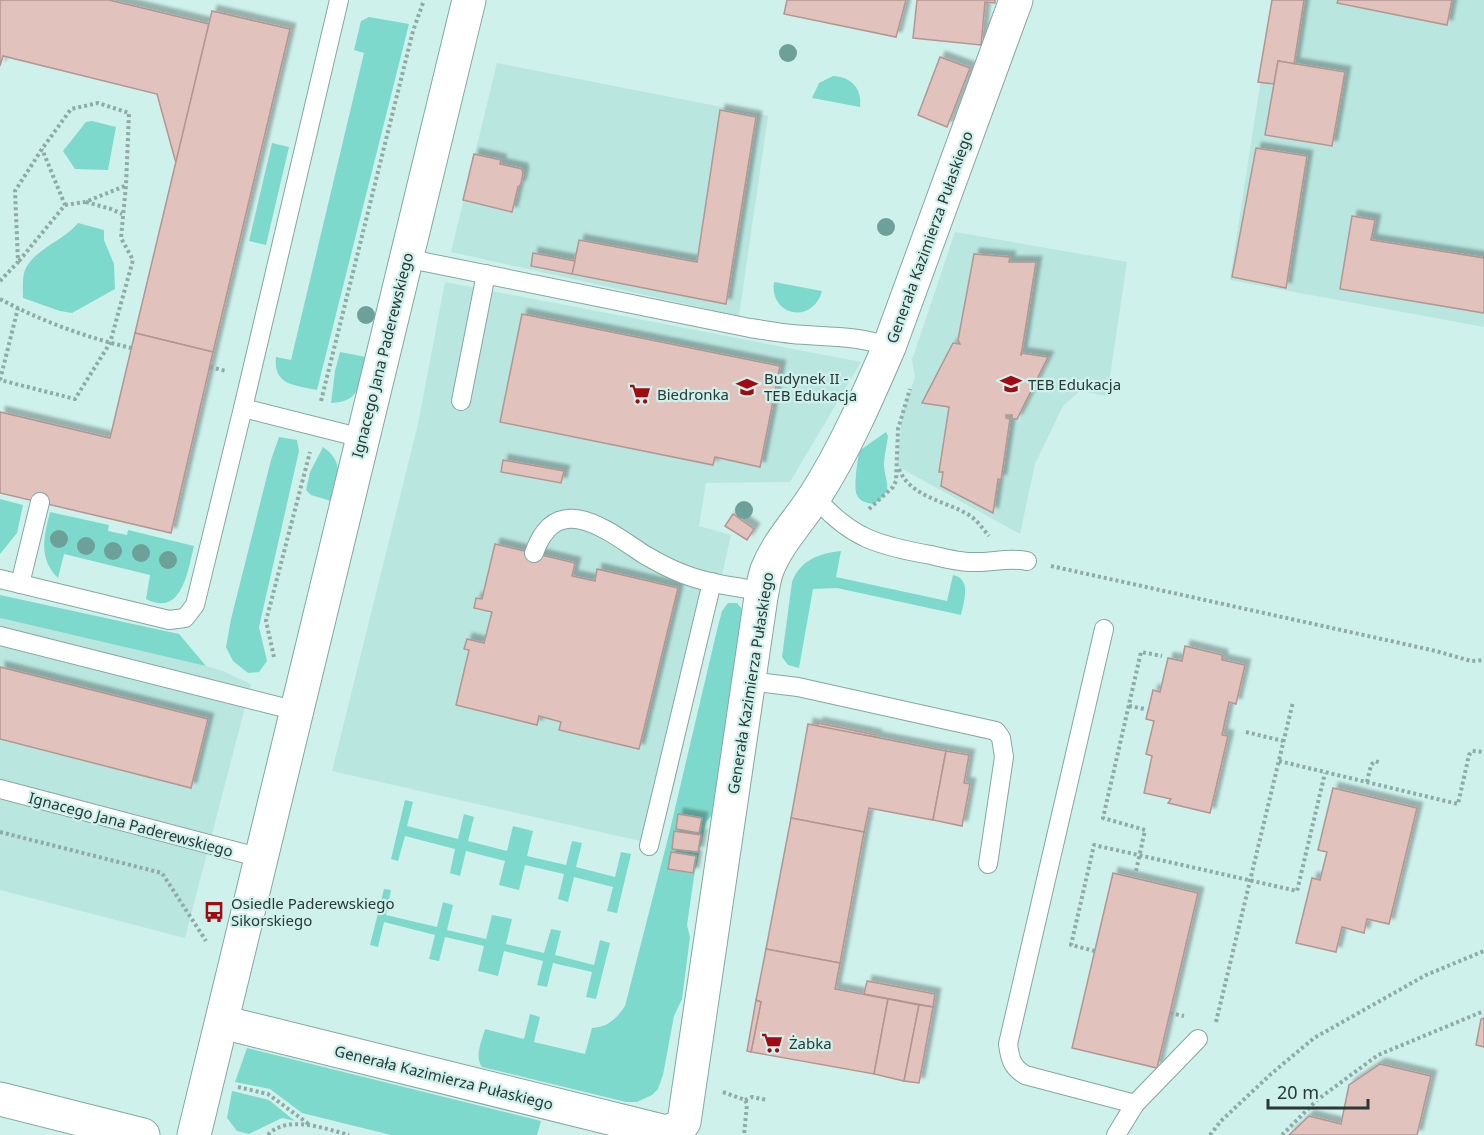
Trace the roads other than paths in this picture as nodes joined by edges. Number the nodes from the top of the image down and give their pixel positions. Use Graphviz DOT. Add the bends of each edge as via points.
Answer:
graph roads {
  1 [pos="339,0"];
  2 [pos="469,0"];
  3 [pos="1016,0"];
  4 [pos="405,258"];
  5 [pos="486,274"];
  6 [pos="889,347"];
  7 [pos="461,401"];
  8 [pos="243,408"];
  9 [pos="362,438"];
  10 [pos="815,497"];
  11 [pos="40,502"];
  12 [pos="534,553"];
  13 [pos="1027,561"];
  14 [pos="0,579"];
  15 [pos="712,582"];
  16 [pos="20,584"];
  17 [pos="762,591"];
  18 [pos="1104,629"];
  19 [pos="0,636"];
  20 [pos="749,681"];
  21 [pos="284,707"];
  22 [pos="0,789"];
  23 [pos="649,846"];
  24 [pos="261,858"];
  25 [pos="988,864"];
  26 [pos="222,1022"];
  27 [pos="1198,1039"];
  28 [pos="0,1099"];
  29 [pos="1135,1104"];
  30 [pos="677,1132"];
  31 [pos="143,1135"];
  32 [pos="194,1135"];
  33 [pos="1116,1135"];
  1 -- 8 [label="lane"];
  2 -- 4 [label="street, Ignacego Jana Paderewskiego"];
  3 -- 6 [label="street, Generała Kazimierza Pułaskiego"];
  4 -- 5 [label="lane"];
  4 -- 9 [label="street, Ignacego Jana Paderewskiego"];
  5 -- 6 [label="lane" via="750,328 855,339"];
  5 -- 7 [label="lane"];
  6 -- 10 [label="street, Generała Kazimierza Pułaskiego" via="859,416"];
  8 -- 9 [label="lane"];
  8 -- 16 [label="lane" via="195,605 184,618 169,620"];
  9 -- 21 [label="street, Ignacego Jana Paderewskiego"];
  10 -- 13 [label="lane" via="847,528 892,548 969,562 1008,558"];
  10 -- 17 [label="street, Generała Kazimierza Pułaskiego" via="773,557"];
  11 -- 16 [label="lane"];
  12 -- 15 [label="lane" via="554,522 583,520 686,575"];
  14 -- 16 [label="lane"];
  15 -- 17 [label="lane"];
  15 -- 23 [label="lane"];
  17 -- 20 [label="street, Generała Kazimierza Pułaskiego"];
  18 -- 29 [label="lane" via="1008,1044 1016,1070 1025,1075"];
  19 -- 21 [label="lane"];
  20 -- 25 [label="lane" via="798,687 996,731 1004,757"];
  20 -- 30 [label="street, Generała Kazimierza Pułaskiego" via="684,1122"];
  21 -- 24 [label="street, Ignacego Jana Paderewskiego"];
  22 -- 24 [label="lane, Ignacego Jana Paderewskiego"];
  24 -- 26 [label="street, Ignacego Jana Paderewskiego"];
  26 -- 30 [label="street, Generała Kazimierza Pułaskiego"];
  26 -- 32 [label="street, Ignacego Jana Paderewskiego"];
  27 -- 29 [label="lane"];
  28 -- 31 [label="street"];
  29 -- 33 [label="lane"];
}
